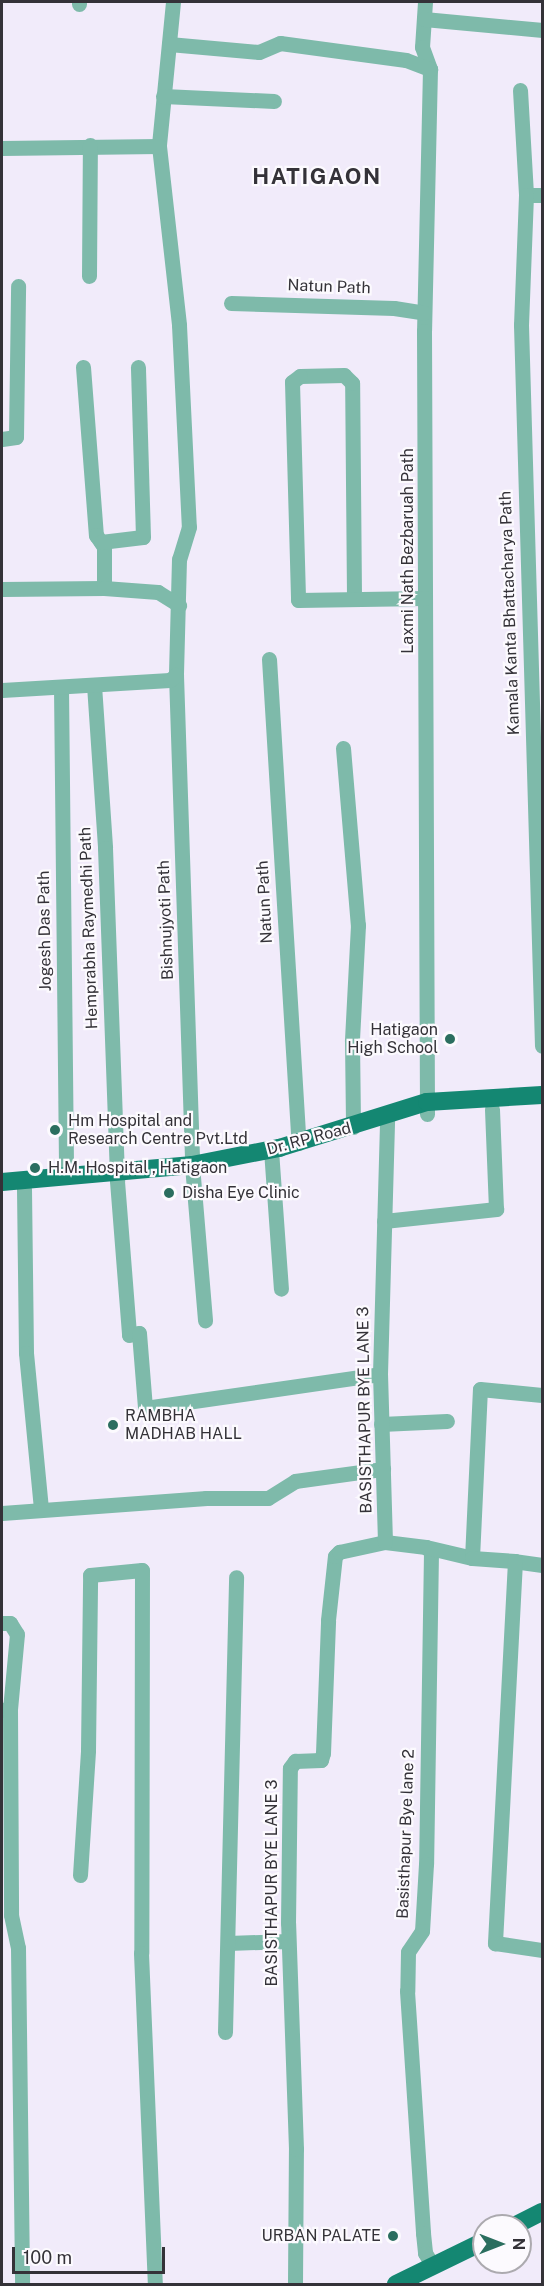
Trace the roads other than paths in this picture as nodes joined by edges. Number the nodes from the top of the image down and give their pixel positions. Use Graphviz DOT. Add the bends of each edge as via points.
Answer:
graph roads {
  1 [pos="173,2"];
  2 [pos="425,2"];
  3 [pos="424,19"];
  4 [pos="543,30"];
  5 [pos="168,44"];
  6 [pos="430,69"];
  7 [pos="520,90"];
  8 [pos="164,96"];
  9 [pos="274,101"];
  10 [pos="90,145"];
  11 [pos="159,146"];
  12 [pos="2,148"];
  13 [pos="526,195"];
  14 [pos="543,195"];
  15 [pos="89,276"];
  16 [pos="18,286"];
  17 [pos="231,303"];
  18 [pos="424,313"];
  19 [pos="83,367"];
  20 [pos="138,367"];
  21 [pos="2,439"];
  22 [pos="100,542"];
  23 [pos="104,588"];
  24 [pos="2,589"];
  25 [pos="354,596"];
  26 [pos="425,598"];
  27 [pos="178,605"];
  28 [pos="269,659"];
  29 [pos="176,675"];
  30 [pos="94,685"];
  31 [pos="61,687"];
  32 [pos="2,690"];
  33 [pos="343,748"];
  34 [pos="543,1046"];
  35 [pos="543,1095"];
  36 [pos="543,1107"];
  37 [pos="427,1108"];
  38 [pos="492,1109"];
  39 [pos="387,1122"];
  40 [pos="353,1127"];
  41 [pos="298,1143"];
  42 [pos="272,1154"];
  43 [pos="193,1169"];
  44 [pos="66,1174"];
  45 [pos="117,1176"];
  46 [pos="2,1182"];
  47 [pos="24,1189"];
  48 [pos="2,1191"];
  49 [pos="384,1221"];
  50 [pos="281,1289"];
  51 [pos="205,1320"];
  52 [pos="380,1374"];
  53 [pos="543,1395"];
  54 [pos="447,1420"];
  55 [pos="381,1424"];
  56 [pos="383,1470"];
  57 [pos="41,1508"];
  58 [pos="2,1513"];
  59 [pos="385,1542"];
  60 [pos="426,1547"];
  61 [pos="472,1558"];
  62 [pos="515,1561"];
  63 [pos="543,1565"];
  64 [pos="236,1577"];
  65 [pos="2,1623"];
  66 [pos="6,1710"];
  67 [pos="80,1875"];
  68 [pos="288,1941"];
  69 [pos="228,1943"];
  70 [pos="542,1949"];
  71 [pos="225,2032"];
  72 [pos="472,2247"];
  73 [pos="472,2258"];
  74 [pos="433,2266"];
  75 [pos="22,2284"];
  76 [pos="155,2284"];
  77 [pos="295,2284"];
  78 [pos="396,2284"];
  79 [pos="419,2284"];
  1 -- 5 [label="street, Bishnujyoti Path"];
  2 -- 3 [label="street, Laxmi Nath Bezbaruah Path"];
  3 -- 4 [label="street"];
  3 -- 6 [label="street, Laxmi Nath Bezbaruah Path" via="422,47"];
  5 -- 6 [label="street" via="259,52 280,43 406,60"];
  5 -- 8 [label="street, Bishnujyoti Path"];
  6 -- 18 [label="street, Laxmi Nath Bezbaruah Path"];
  7 -- 13 [label="street, Kamala Kanta Bhattacharya Path"];
  8 -- 9 [label="street"];
  8 -- 11 [label="street, Bishnujyoti Path"];
  10 -- 11 [label="street"];
  10 -- 12 [label="street"];
  10 -- 15 [label="street"];
  11 -- 27 [label="street, Bishnujyoti Path" via="185,423 189,527 179,559"];
  13 -- 14 [label="street"];
  13 -- 34 [label="street, Kamala Kanta Bhattacharya Path" via="521,325 524,504"];
  16 -- 21 [label="street" via="16,437"];
  17 -- 18 [label="street, Natun Path" via="394,308"];
  18 -- 26 [label="street, Laxmi Nath Bezbaruah Path"];
  19 -- 22 [label="street" via="96,535"];
  20 -- 22 [label="street" via="143,537"];
  22 -- 23 [label="street" via="104,546"];
  23 -- 24 [label="street"];
  23 -- 27 [label="street" via="158,592"];
  25 -- 25 [label="street" via="352,383 344,375 300,376 292,382 298,600"];
  25 -- 26 [label="street"];
  26 -- 37 [label="street, Laxmi Nath Bezbaruah Path"];
  27 -- 29 [label="street, Bishnujyoti Path"];
  28 -- 41 [label="street, Natun Path"];
  29 -- 30 [label="street" via="170,680"];
  29 -- 43 [label="street, Bishnujyoti Path"];
  30 -- 31 [label="street"];
  30 -- 45 [label="street, Hemprabha Raymedhi Path" via="105,848"];
  31 -- 32 [label="street"];
  31 -- 44 [label="street, Jogesh Das Path"];
  33 -- 40 [label="street" via="358,925 352,1041"];
  35 -- 37 [label="main road, Dr. RP Road"];
  36 -- 38 [label="main road"];
  37 -- 38 [label="main road"];
  37 -- 39 [label="main road, Dr. RP Road"];
  38 -- 49 [label="street" via="496,1209"];
  39 -- 40 [label="main road, Dr. RP Road"];
  39 -- 42 [label="main road"];
  39 -- 49 [label="street, BASISTHAPUR BYE LANE 3"];
  40 -- 41 [label="main road, Dr. RP Road"];
  41 -- 42 [label="main road, Dr. RP Road"];
  42 -- 43 [label="main road, Dr. RP Road"];
  42 -- 50 [label="street"];
  43 -- 45 [label="main road, Dr. RP Road"];
  43 -- 51 [label="street, Bishnujyoti Path"];
  44 -- 45 [label="main road, Dr. RP Road"];
  44 -- 46 [label="main road, Dr. RP Road"];
  45 -- 47 [label="main road"];
  45 -- 52 [label="street, Hemprabha Raymedhi Path" via="129,1335 139,1334 146,1408"];
  47 -- 48 [label="main road"];
  47 -- 57 [label="street" via="26,1353"];
  49 -- 52 [label="street, BASISTHAPUR BYE LANE 3"];
  52 -- 55 [label="street, BASISTHAPUR BYE LANE 3"];
  53 -- 61 [label="street" via="480,1389"];
  54 -- 55 [label="street"];
  55 -- 56 [label="street, BASISTHAPUR BYE LANE 3"];
  56 -- 57 [label="street" via="295,1481 268,1498"];
  56 -- 59 [label="street, BASISTHAPUR BYE LANE 3"];
  57 -- 58 [label="street"];
  59 -- 60 [label="street"];
  59 -- 68 [label="street, BASISTHAPUR BYE LANE 3" via="339,1552 332,1566 323,1754 321,1760 295,1761 290,1768"];
  60 -- 61 [label="street"];
  60 -- 74 [label="street, Basisthapur Bye lane 2" via="430,1552 426,1864 422,1931 408,1952 407,1991 423,2233 425,2253"];
  61 -- 62 [label="street"];
  62 -- 63 [label="street"];
  62 -- 70 [label="street" via="495,1943"];
  64 -- 69 [label="street"];
  65 -- 66 [label="street" via="10,1623 17,1634"];
  66 -- 75 [label="street" via="11,1915 18,1948"];
  67 -- 76 [label="street" via="90,1575 142,1570 141,1953"];
  68 -- 69 [label="street"];
  68 -- 77 [label="street, BASISTHAPUR BYE LANE 3" via="296,2149"];
  69 -- 71 [label="street"];
  72 -- 74 [label="main road"];
  73 -- 79 [label="main road"];
  74 -- 78 [label="main road"];
}
